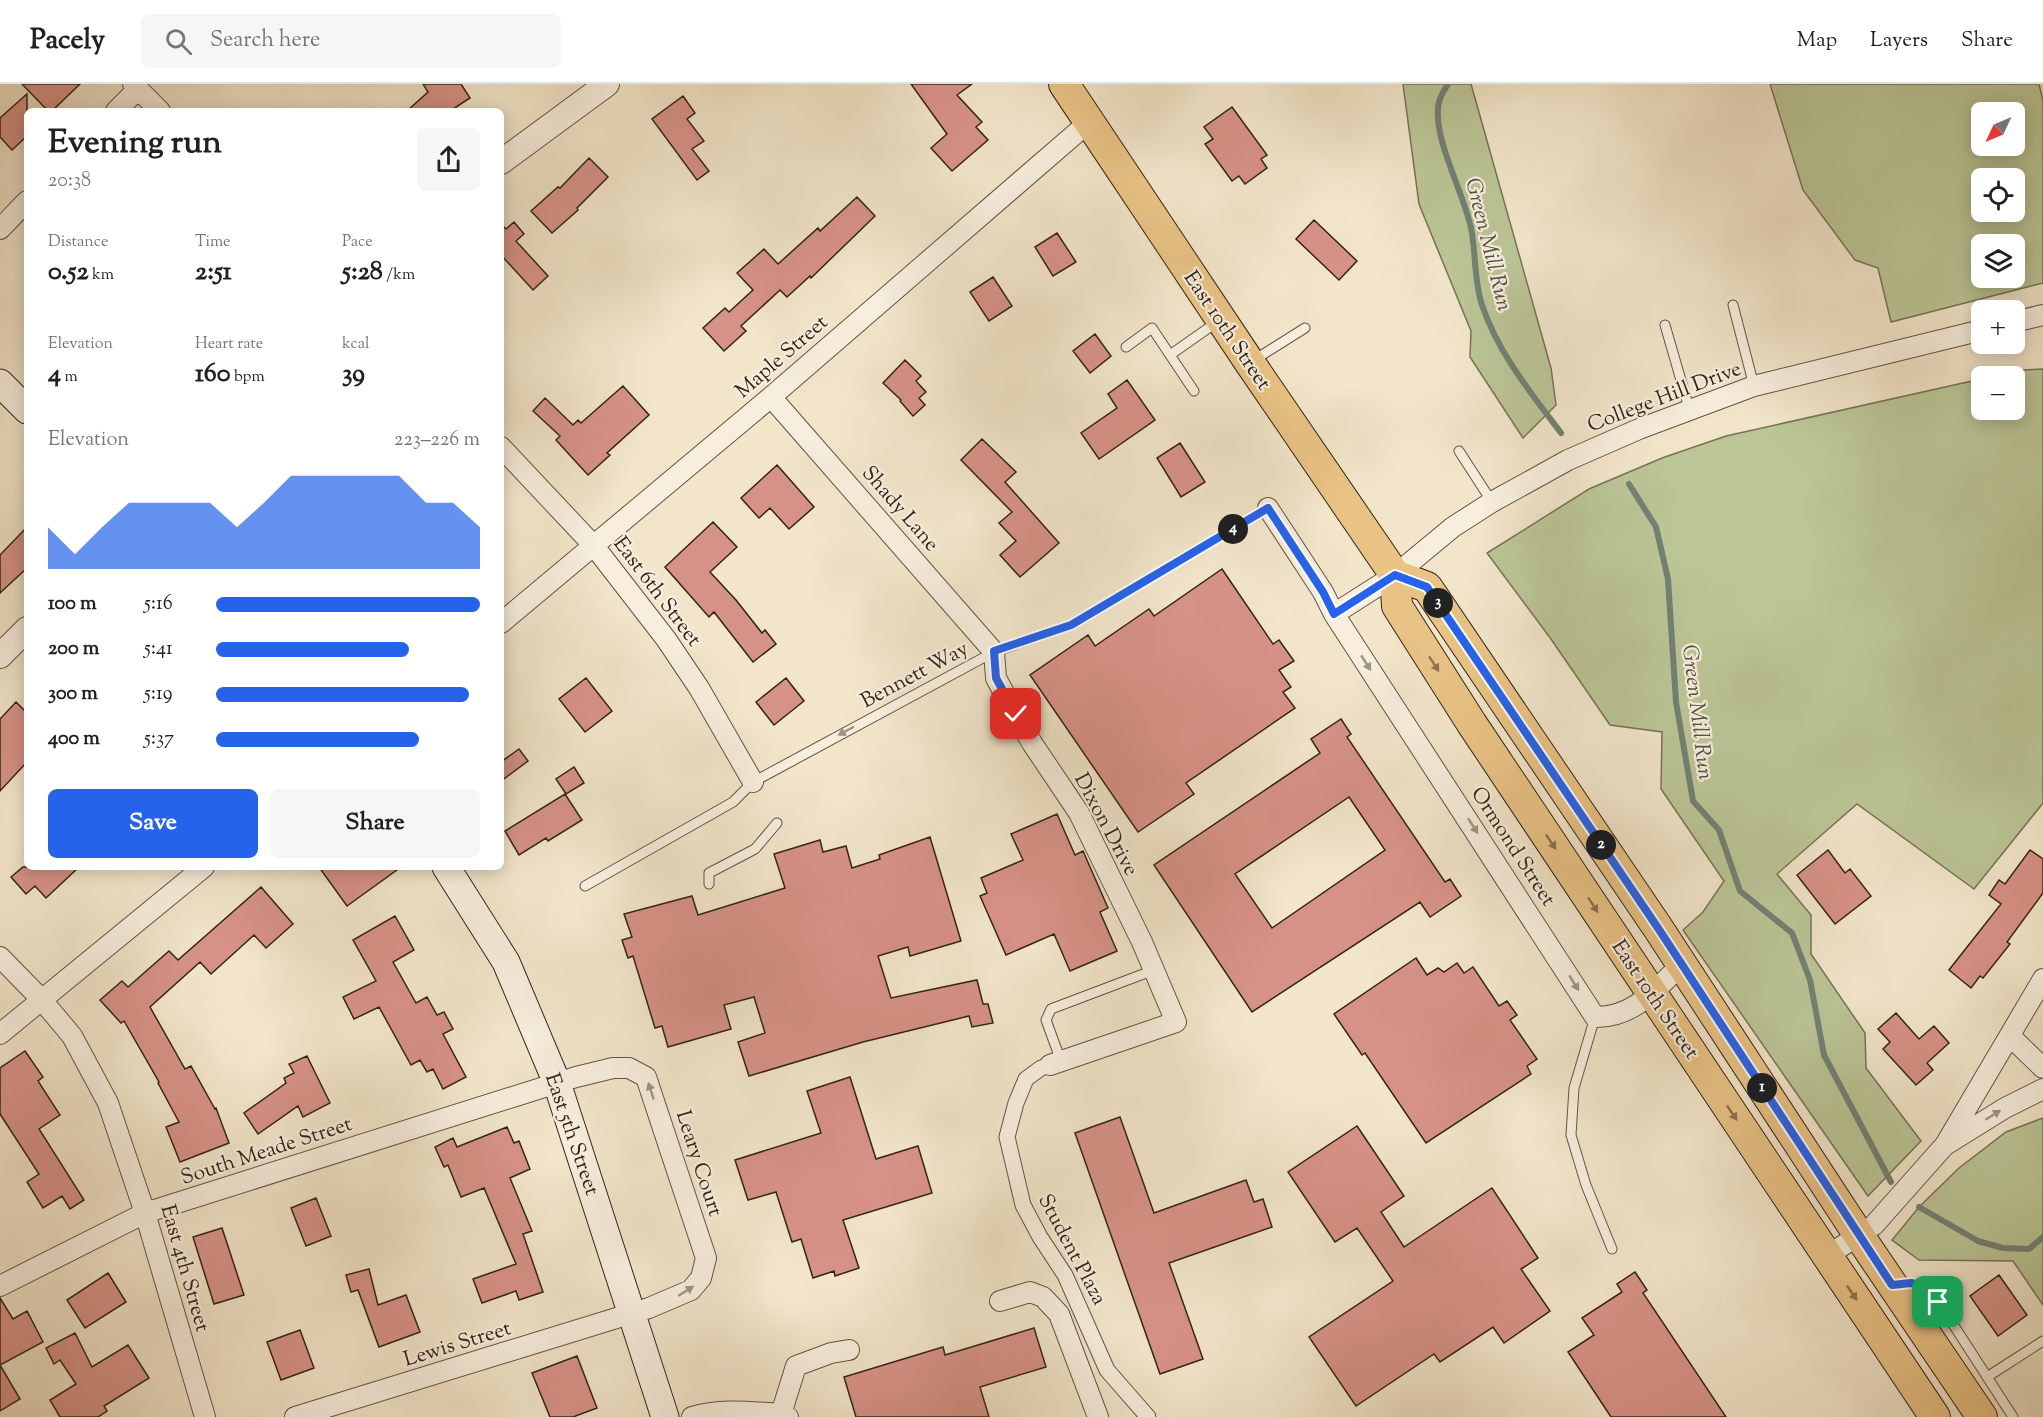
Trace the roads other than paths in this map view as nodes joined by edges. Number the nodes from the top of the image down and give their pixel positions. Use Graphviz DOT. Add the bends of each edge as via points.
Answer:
graph roads {
  1 [pos="608,84"];
  2 [pos="1064,84"];
  3 [pos="135,87"];
  4 [pos="118,108"];
  5 [pos="157,108"];
  6 [pos="1089,122"];
  7 [pos="504,160"];
  8 [pos="24,204"];
  9 [pos="0,229"];
  10 [pos="1732,305"];
  11 [pos="2043,315"];
  12 [pos="1221,319"];
  13 [pos="2025,319"];
  14 [pos="1665,325"];
  15 [pos="1305,328"];
  16 [pos="1971,333"];
  17 [pos="1126,347"];
  18 [pos="1170,355"];
  19 [pos="1250,363"];
  20 [pos="0,383"];
  21 [pos="1754,386"];
  22 [pos="1194,391"];
  23 [pos="771,397"];
  24 [pos="24,407"];
  25 [pos="1689,408"];
  26 [pos="504,450"];
  27 [pos="1460,451"];
  28 [pos="1492,502"];
  29 [pos="1268,508"];
  30 [pos="594,546"];
  31 [pos="1395,575"];
  32 [pos="1334,614"];
  33 [pos="504,621"];
  34 [pos="24,632"];
  35 [pos="994,651"];
  36 [pos="0,656"];
  37 [pos="753,782"];
  38 [pos="777,823"];
  39 [pos="200,870"];
  40 [pos="448,870"];
  41 [pos="709,884"];
  42 [pos="585,886"];
  43 [pos="0,957"];
  44 [pos="1681,964"];
  45 [pos="1154,970"];
  46 [pos="2043,979"];
  47 [pos="1651,993"];
  48 [pos="41,999"];
  49 [pos="1595,1017"];
  50 [pos="0,1034"];
  51 [pos="2010,1036"];
  52 [pos="1056,1063"];
  53 [pos="2043,1068"];
  54 [pos="557,1083"];
  55 [pos="2043,1089"];
  56 [pos="1945,1145"];
  57 [pos="145,1213"];
  58 [pos="1858,1234"];
  59 [pos="1612,1249"];
  60 [pos="1827,1256"];
  61 [pos="0,1287"];
  62 [pos="1000,1301"];
  63 [pos="633,1314"];
  64 [pos="2043,1341"];
  65 [pos="849,1350"];
  66 [pos="1955,1355"];
  67 [pos="1987,1377"];
  68 [pos="1987,1403"];
  69 [pos="784,1416"];
  70 [pos="205,1417"];
  71 [pos="295,1417"];
  72 [pos="665,1417"];
  73 [pos="692,1417"];
  74 [pos="1098,1417"];
  75 [pos="1148,1417"];
  76 [pos="1935,1417"];
  77 [pos="2013,1417"];
  1 -- 7 [label="street"];
  2 -- 6 [label="main road, East 10th Street"];
  3 -- 4 [label="street"];
  3 -- 5 [label="street"];
  6 -- 12 [label="main road, East 10th Street"];
  6 -- 23 [label="street, Maple Street"];
  8 -- 9 [label="street"];
  10 -- 21 [label="lane"];
  11 -- 13 [label="street"];
  12 -- 18 [label="lane"];
  12 -- 19 [label="main road, East 10th Street"];
  14 -- 25 [label="lane"];
  15 -- 19 [label="lane"];
  16 -- 21 [label="street, College Hill Drive"];
  17 -- 18 [label="lane" via="1152,328"];
  18 -- 22 [label="lane"];
  19 -- 31 [label="main road, East 10th Street"];
  20 -- 24 [label="main road"];
  21 -- 25 [label="street, College Hill Drive"];
  23 -- 30 [label="street, Maple Street"];
  23 -- 35 [label="street, Shady Lane"];
  25 -- 28 [label="street, College Hill Drive" via="1568,460"];
  26 -- 30 [label="street, East 6th Street"];
  27 -- 28 [label="lane"];
  28 -- 31 [label="street, College Hill Drive" via="1453,527"];
  29 -- 32 [label="street, Ormond Street"];
  29 -- 35 [label="lane, Bennett Way" via="1071,625"];
  30 -- 33 [label="street, Maple Street"];
  30 -- 37 [label="street, East 6th Street" via="666,639"];
  31 -- 32 [label="street"];
  31 -- 44 [label="main road, East 10th Street" via="1427,587"];
  31 -- 47 [label="main road, East 10th Street, one-way" via="1396,606"];
  32 -- 49 [label="street, Ormond Street, one-way"];
  34 -- 36 [label="street"];
  35 -- 37 [label="lane, Bennett Way, one-way"];
  35 -- 45 [label="street, Dixon Drive" via="996,678 1032,743 1079,813"];
  37 -- 42 [label="lane, Bennett Way" via="733,802"];
  38 -- 41 [label="lane" via="755,849 709,873"];
  39 -- 48 [label="street"];
  40 -- 54 [label="main road, East 5th Street" via="506,962"];
  43 -- 48 [label="street, East 4th Street"];
  44 -- 47 [label="street"];
  44 -- 58 [label="main road, East 10th Street"];
  45 -- 52 [label="lane" via="1051,1009 1046,1020"];
  45 -- 52 [label="street, Dixon Drive" via="1176,1022"];
  46 -- 51 [label="street"];
  47 -- 49 [label="street" via="1623,1013"];
  47 -- 60 [label="main road, East 10th Street, one-way"];
  48 -- 50 [label="street"];
  48 -- 57 [label="street, East 4th Street" via="72,1036 108,1102"];
  49 -- 59 [label="lane" via="1574,1088 1571,1135"];
  51 -- 53 [label="street"];
  51 -- 56 [label="street"];
  52 -- 75 [label="street, Student Plaza" via="1026,1079 1006,1137 1023,1205 1065,1275 1107,1370"];
  54 -- 57 [label="street, South Meade Street"];
  54 -- 63 [label="main road, East 5th Street"];
  63 -- 54 [label="street, Leary Court, one-way" via="691,1290 701,1278 706,1258 703,1247 646,1077 629,1068 613,1068"];
  56 -- 55 [label="street, one-way"];
  56 -- 58 [label="street" via="1874,1225"];
  57 -- 61 [label="street, South Meade Street"];
  57 -- 70 [label="street, East 4th Street"];
  58 -- 60 [label="street"];
  58 -- 66 [label="main road, East 10th Street" via="1892,1285"];
  60 -- 76 [label="main road, East 10th Street, one-way"];
  62 -- 74 [label="street" via="1030,1292 1043,1297 1059,1314"];
  63 -- 71 [label="street, Lewis Street"];
  63 -- 72 [label="main road, East 5th Street"];
  64 -- 67 [label="lane"];
  65 -- 69 [label="street" via="796,1366"];
  66 -- 67 [label="lane"];
  66 -- 68 [label="main road, East 10th Street"];
  67 -- 68 [label="lane"];
  68 -- 77 [label="lane"];
  69 -- 73 [label="street" via="733,1410"];
}
